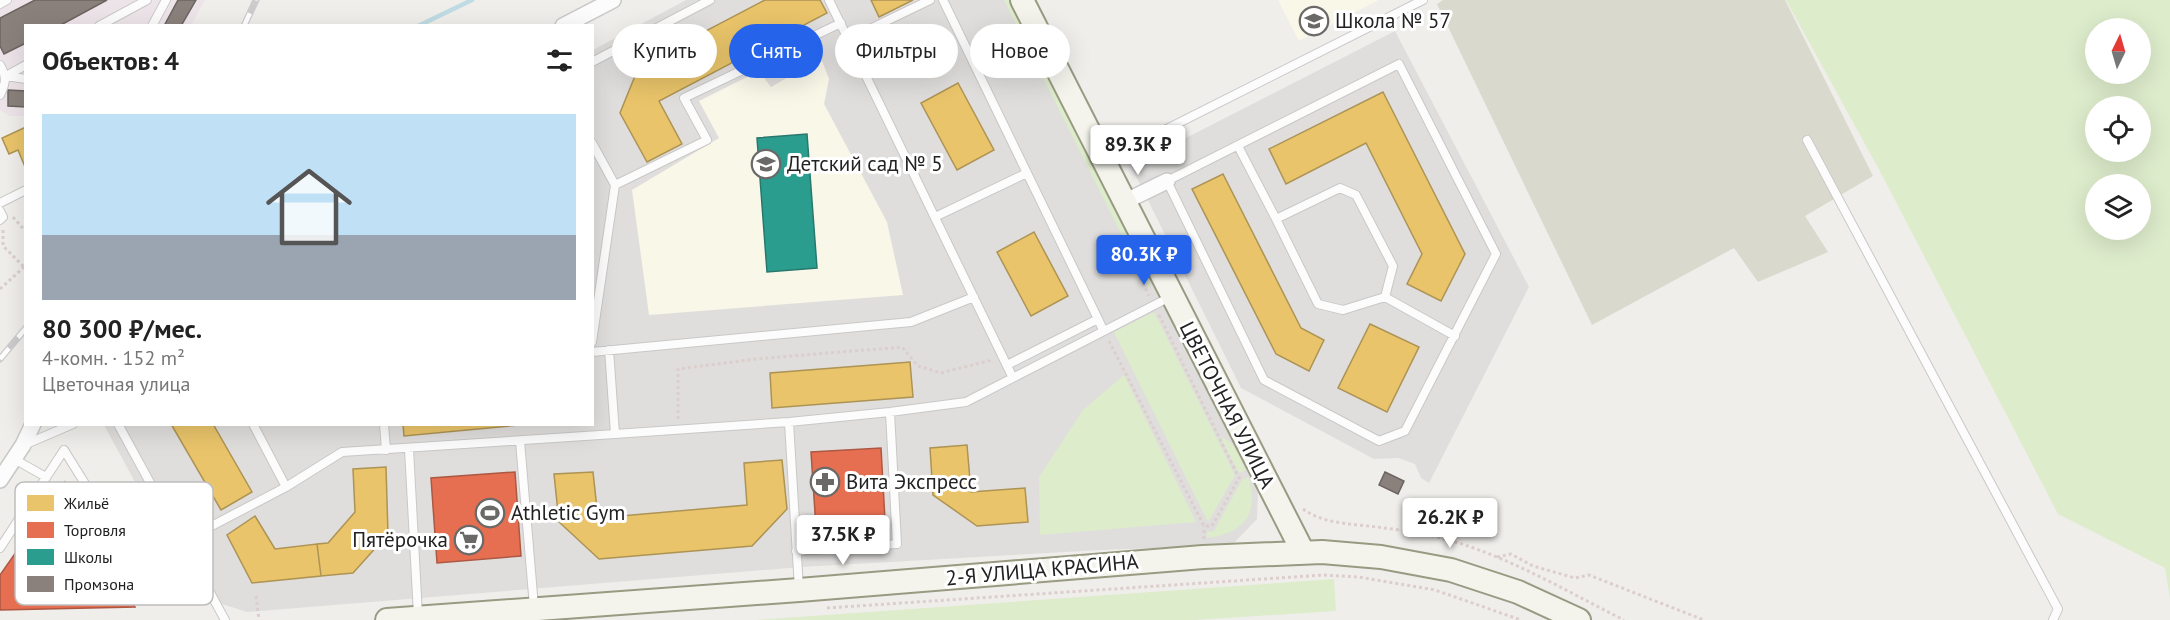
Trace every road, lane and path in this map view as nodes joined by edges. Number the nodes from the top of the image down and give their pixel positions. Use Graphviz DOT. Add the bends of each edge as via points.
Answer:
graph roads {
  1 [pos="7,0"];
  2 [pos="147,0"];
  3 [pos="166,0"];
  4 [pos="612,0"];
  5 [pos="710,0"];
  6 [pos="830,0"];
  7 [pos="930,0"];
  8 [pos="943,0"];
  9 [pos="1022,0"];
  10 [pos="1422,0"];
  11 [pos="0,4"];
  12 [pos="841,23"];
  13 [pos="103,24"];
  14 [pos="153,24"];
  15 [pos="567,24"];
  16 [pos="880,24"];
  17 [pos="594,61"];
  18 [pos="0,65"];
  19 [pos="24,66"];
  20 [pos="6,76"];
  21 [pos="868,78"];
  22 [pos="24,79"];
  23 [pos="0,95"];
  24 [pos="1807,140"];
  25 [pos="1238,146"];
  26 [pos="594,147"];
  27 [pos="1103,160"];
  28 [pos="1026,173"];
  29 [pos="1167,181"];
  30 [pos="615,185"];
  31 [pos="24,191"];
  32 [pos="1124,201"];
  33 [pos="0,203"];
  34 [pos="1,216"];
  35 [pos="935,217"];
  36 [pos="1276,219"];
  37 [pos="1133,262"];
  38 [pos="24,267"];
  39 [pos="24,269"];
  40 [pos="0,289"];
  41 [pos="974,297"];
  42 [pos="1385,297"];
  43 [pos="1163,300"];
  44 [pos="1098,319"];
  45 [pos="594,328"];
  46 [pos="1103,330"];
  47 [pos="1455,336"];
  48 [pos="609,350"];
  49 [pos="594,352"];
  50 [pos="1005,361"];
  51 [pos="1012,376"];
  52 [pos="890,412"];
  53 [pos="789,422"];
  54 [pos="32,426"];
  55 [pos="68,426"];
  56 [pos="119,426"];
  57 [pos="254,426"];
  58 [pos="384,426"];
  59 [pos="678,430"];
  60 [pos="615,434"];
  61 [pos="520,441"];
  62 [pos="23,446"];
  63 [pos="409,449"];
  64 [pos="386,450"];
  65 [pos="14,459"];
  66 [pos="1259,468"];
  67 [pos="46,477"];
  68 [pos="1239,478"];
  69 [pos="0,480"];
  70 [pos="43,482"];
  71 [pos="84,482"];
  72 [pos="150,482"];
  73 [pos="286,487"];
  74 [pos="1299,507"];
  75 [pos="15,525"];
  76 [pos="213,525"];
  77 [pos="0,548"];
  78 [pos="796,551"];
  79 [pos="1303,552"];
  80 [pos="1495,557"];
  81 [pos="799,590"];
  82 [pos="256,596"];
  83 [pos="213,597"];
  84 [pos="534,609"];
  85 [pos="821,609"];
  86 [pos="418,618"];
  87 [pos="225,620"];
  88 [pos="259,620"];
  89 [pos="387,620"];
  90 [pos="1521,620"];
  91 [pos="1579,620"];
  92 [pos="1624,620"];
  93 [pos="1704,620"];
  94 [pos="2053,620"];
  1 -- 11 [label="lane"];
  2 -- 13 [label="lane"];
  3 -- 14 [label="lane"];
  4 -- 15 [label="street"];
  5 -- 17 [label="lane"];
  6 -- 12 [label="lane"];
  7 -- 16 [label="lane"];
  8 -- 28 [label="lane"];
  9 -- 27 [label="main road, ЦВЕТОЧНАЯ УЛИЦА"];
  10 -- 27 [label="lane"];
  12 -- 30 [label="lane" via="684,98 707,140"];
  18 -- 20 [label="lane"];
  19 -- 20 [label="lane"];
  20 -- 22 [label="lane"];
  20 -- 23 [label="lane"];
  21 -- 35 [label="lane"];
  24 -- 94 [label="lane" via="2058,609"];
  25 -- 29 [label="lane"];
  25 -- 36 [label="lane"];
  25 -- 47 [label="lane" via="1399,64 1496,254"];
  26 -- 30 [label="lane"];
  27 -- 32 [label="main road, ЦВЕТОЧНАЯ УЛИЦА"];
  28 -- 35 [label="lane"];
  28 -- 44 [label="lane"];
  29 -- 32 [label="street"];
  29 -- 47 [label="lane" via="1264,380 1379,441 1404,431"];
  30 -- 45 [label="lane"];
  31 -- 33 [label="lane"];
  32 -- 43 [label="main road, ЦВЕТОЧНАЯ УЛИЦА"];
  34 -- 38 [label="path" via="3,246"];
  35 -- 41 [label="lane"];
  36 -- 42 [label="lane" via="1318,304 1343,310"];
  36 -- 42 [label="lane" via="1340,189 1356,195 1394,266"];
  37 -- 43 [label="path"];
  39 -- 40 [label="path"];
  41 -- 48 [label="lane" via="911,322"];
  41 -- 50 [label="lane"];
  42 -- 47 [label="lane"];
  43 -- 46 [label="lane"];
  43 -- 66 [label="main road, ЦВЕТОЧНАЯ УЛИЦА"];
  43 -- 68 [label="path"];
  44 -- 46 [label="lane"];
  44 -- 50 [label="lane"];
  46 -- 51 [label="lane"];
  46 -- 68 [label="path" via="1204,526 1212,526"];
  48 -- 49 [label="lane"];
  48 -- 60 [label="lane"];
  50 -- 51 [label="lane"];
  50 -- 59 [label="path" via="941,373 918,366 902,347 678,369"];
  51 -- 52 [label="lane" via="966,402"];
  52 -- 53 [label="lane"];
  52 -- 78 [label="lane" via="897,544"];
  53 -- 59 [label="lane"];
  53 -- 78 [label="lane"];
  54 -- 62 [label="street"];
  55 -- 62 [label="lane"];
  56 -- 72 [label="lane"];
  57 -- 73 [label="lane"];
  58 -- 64 [label="lane"];
  59 -- 60 [label="lane"];
  60 -- 61 [label="lane"];
  61 -- 63 [label="lane"];
  61 -- 84 [label="lane"];
  62 -- 65 [label="street"];
  63 -- 64 [label="lane"];
  63 -- 86 [label="lane"];
  64 -- 73 [label="lane" via="342,452"];
  65 -- 67 [label="lane"];
  65 -- 69 [label="street"];
  66 -- 68 [label="path"];
  66 -- 79 [label="main road, ЦВЕТОЧНАЯ УЛИЦА"];
  67 -- 70 [label="lane"];
  67 -- 71 [label="lane" via="64,450"];
  73 -- 76 [label="lane"];
  74 -- 80 [label="path" via="1326,520 1422,534"];
  75 -- 77 [label="lane"];
  78 -- 81 [label="lane"];
  79 -- 81 [label="main road, 2-Я УЛИЦА КРАСИНА"];
  79 -- 91 [label="main road, 2-Я УЛИЦА КРАСИНА" via="1381,556 1451,570 1518,592"];
  80 -- 92 [label="path"];
  80 -- 93 [label="path" via="1511,554 1533,566 1575,578 1589,575"];
  81 -- 84 [label="main road, 2-Я УЛИЦА КРАСИНА"];
  82 -- 88 [label="path"];
  83 -- 87 [label="lane"];
  84 -- 86 [label="main road, 2-Я УЛИЦА КРАСИНА"];
  85 -- 90 [label="path" via="1323,575 1435,590"];
  86 -- 89 [label="main road, 2-Я УЛИЦА КРАСИНА"];
}
